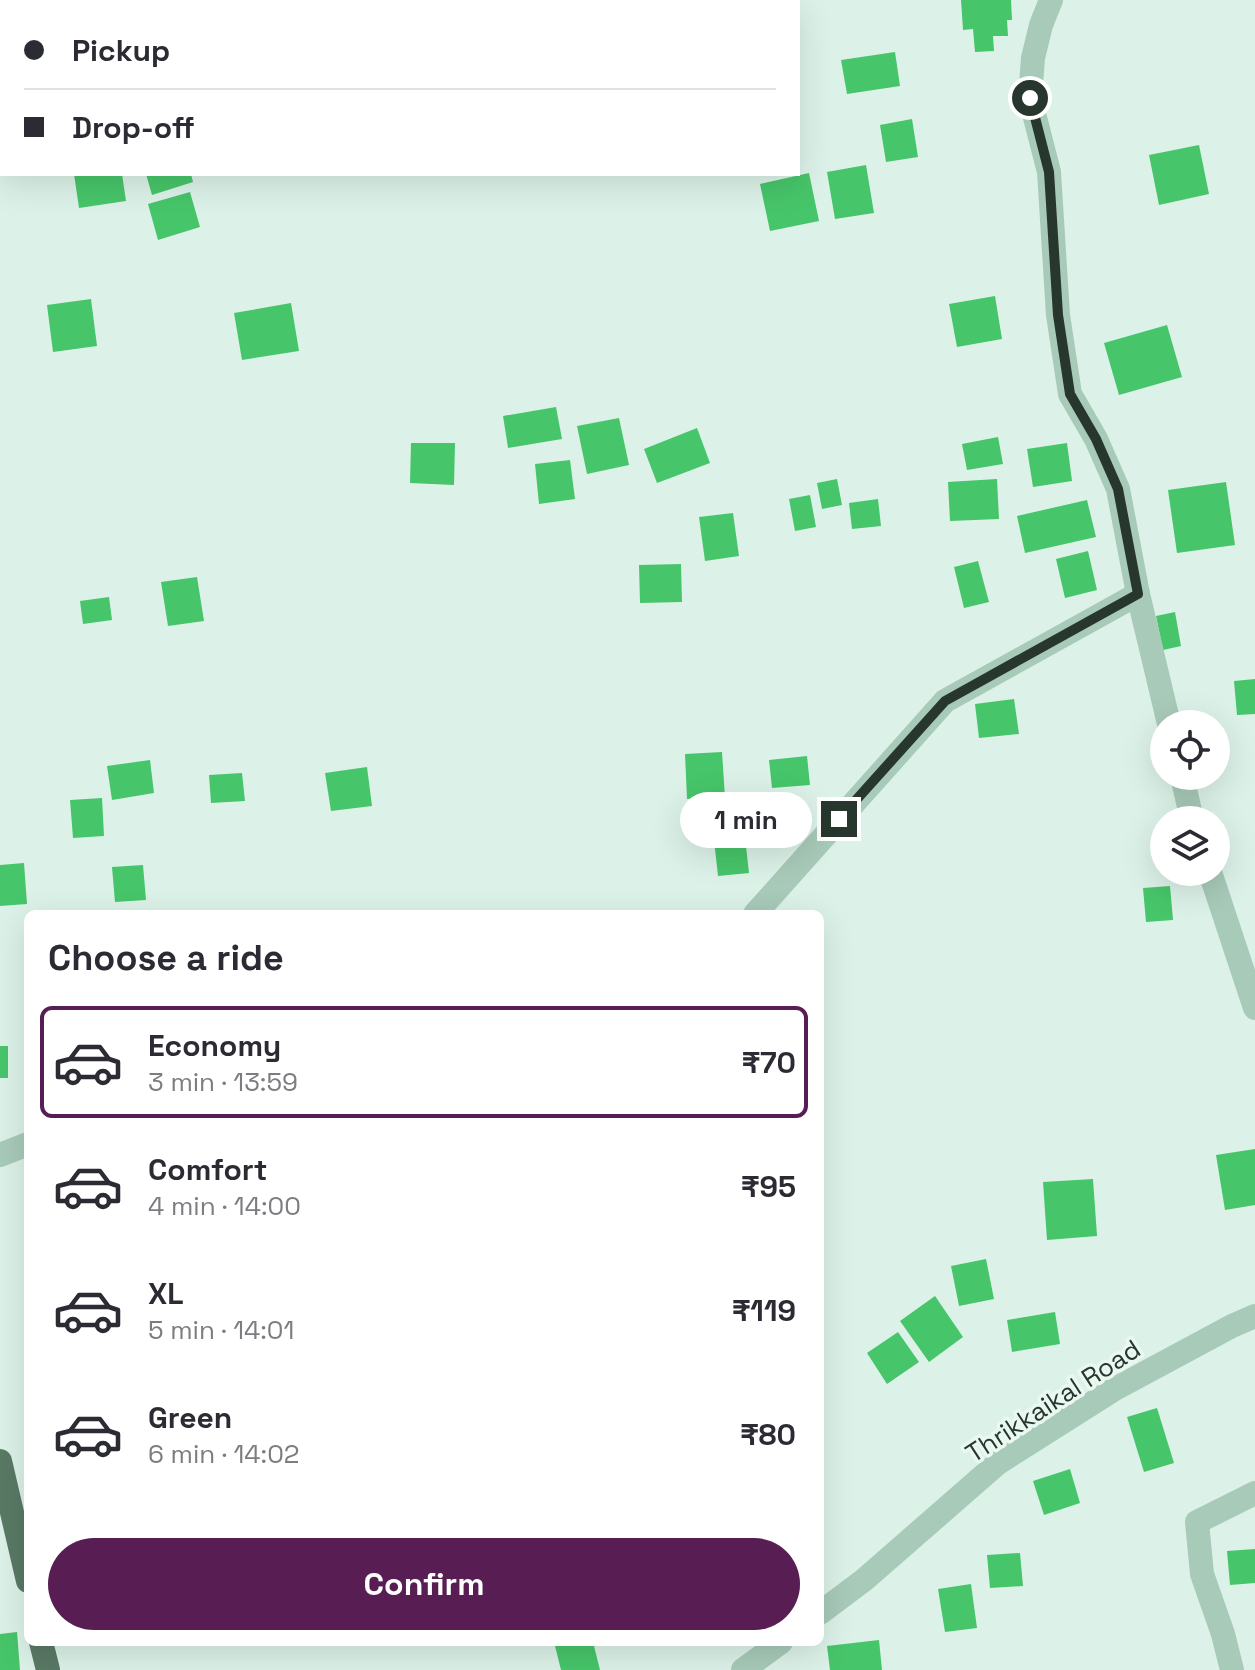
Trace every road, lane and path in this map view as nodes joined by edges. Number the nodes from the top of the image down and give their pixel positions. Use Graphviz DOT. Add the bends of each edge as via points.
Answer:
graph roads {
  1 [pos="1051,0"];
  2 [pos="1138,594"];
  3 [pos="1166,710"];
  4 [pos="1215,886"];
  5 [pos="759,910"];
  6 [pos="1255,1008"];
  7 [pos="24,1146"];
  8 [pos="0,1155"];
  9 [pos="1255,1316"];
  10 [pos="0,1461"];
  11 [pos="1255,1493"];
  12 [pos="24,1564"];
  13 [pos="824,1610"];
  14 [pos="42,1646"];
  15 [pos="776,1646"];
  16 [pos="48,1670"];
  17 [pos="743,1670"];
  18 [pos="1232,1670"];
  1 -- 2 [label="street" via="1033,58 1030,98 1049,172 1058,315 1070,394 1118,489"];
  2 -- 3 [label="street"];
  2 -- 5 [label="street" via="945,701"];
  4 -- 6 [label="street"];
  7 -- 8 [label="street"];
  9 -- 13 [label="street, Thrikkaikal Road" via="1113,1390 998,1463"];
  10 -- 12 [label="main road"];
  11 -- 18 [label="street" via="1197,1522 1202,1574"];
  14 -- 16 [label="main road"];
  15 -- 17 [label="street"];
}
